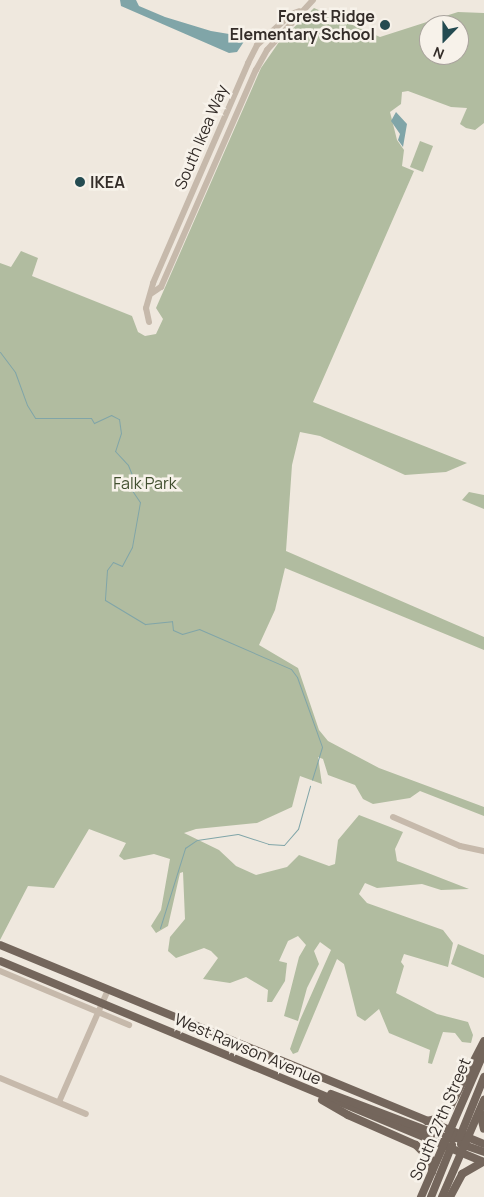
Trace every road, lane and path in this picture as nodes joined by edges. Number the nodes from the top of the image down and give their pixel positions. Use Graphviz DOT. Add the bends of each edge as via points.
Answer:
graph roads {
  1 [pos="313,0"];
  2 [pos="300,11"];
  3 [pos="152,293"];
  4 [pos="149,322"];
  5 [pos="392,817"];
  6 [pos="484,851"];
  7 [pos="0,945"];
  8 [pos="0,961"];
  9 [pos="0,971"];
  10 [pos="108,990"];
  11 [pos="102,1003"];
  12 [pos="98,1012"];
  13 [pos="129,1026"];
  14 [pos="484,1041"];
  15 [pos="245,1046"];
  16 [pos="484,1052"];
  17 [pos="239,1058"];
  18 [pos="484,1077"];
  19 [pos="0,1078"];
  20 [pos="294,1083"];
  21 [pos="484,1100"];
  22 [pos="59,1102"];
  23 [pos="480,1110"];
  24 [pos="86,1114"];
  25 [pos="427,1121"];
  26 [pos="484,1129"];
  27 [pos="450,1130"];
  28 [pos="456,1142"];
  29 [pos="484,1144"];
  30 [pos="484,1152"];
  31 [pos="461,1153"];
  32 [pos="483,1162"];
  33 [pos="432,1172"];
  34 [pos="421,1197"];
  35 [pos="431,1197"];
  36 [pos="442,1197"];
  37 [pos="450,1197"];
  1 -- 2 [label="street, South Ikea Way"];
  2 -- 3 [label="street, South Ikea Way" via="267,50 256,70 161,287"];
  2 -- 3 [label="street, South Ikea Way" via="291,14 257,45 153,283"];
  3 -- 4 [label="street, South Ikea Way" via="146,308"];
  5 -- 6 [label="street" via="460,846"];
  7 -- 10 [label="main road, West Rawson Avenue"];
  8 -- 11 [label="main road, West Rawson Avenue"];
  9 -- 12 [label="street"];
  10 -- 11 [label="street"];
  10 -- 15 [label="main road, West Rawson Avenue"];
  11 -- 12 [label="street"];
  11 -- 17 [label="main road, West Rawson Avenue"];
  12 -- 13 [label="street"];
  12 -- 22 [label="street"];
  14 -- 25 [label="main road" via="450,1108 440,1118"];
  15 -- 17 [label="main road"];
  15 -- 25 [label="main road, West Rawson Avenue"];
  16 -- 27 [label="main road, South 27th Street"];
  17 -- 20 [label="main road, West Rawson Avenue"];
  18 -- 28 [label="main road"];
  19 -- 22 [label="street"];
  20 -- 28 [label="main road, West Rawson Avenue"];
  20 -- 33 [label="main road" via="348,1115 416,1145 431,1160"];
  21 -- 23 [label="main road, South 27th Street"];
  22 -- 24 [label="street"];
  23 -- 26 [label="main road"];
  23 -- 28 [label="main road, South 27th Street"];
  25 -- 27 [label="main road, West Rawson Avenue"];
  27 -- 28 [label="main road, West Rawson Avenue"];
  28 -- 29 [label="main road, West Rawson Avenue"];
  28 -- 30 [label="main road"];
  28 -- 31 [label="main road, South 27th Street"];
  28 -- 33 [label="main road, South 27th Street"];
  28 -- 35 [label="main road"];
  31 -- 32 [label="main road"];
  31 -- 36 [label="main road, South 27th Street"];
  32 -- 37 [label="main road" via="462,1174"];
  33 -- 34 [label="main road, South 27th Street"];
}
